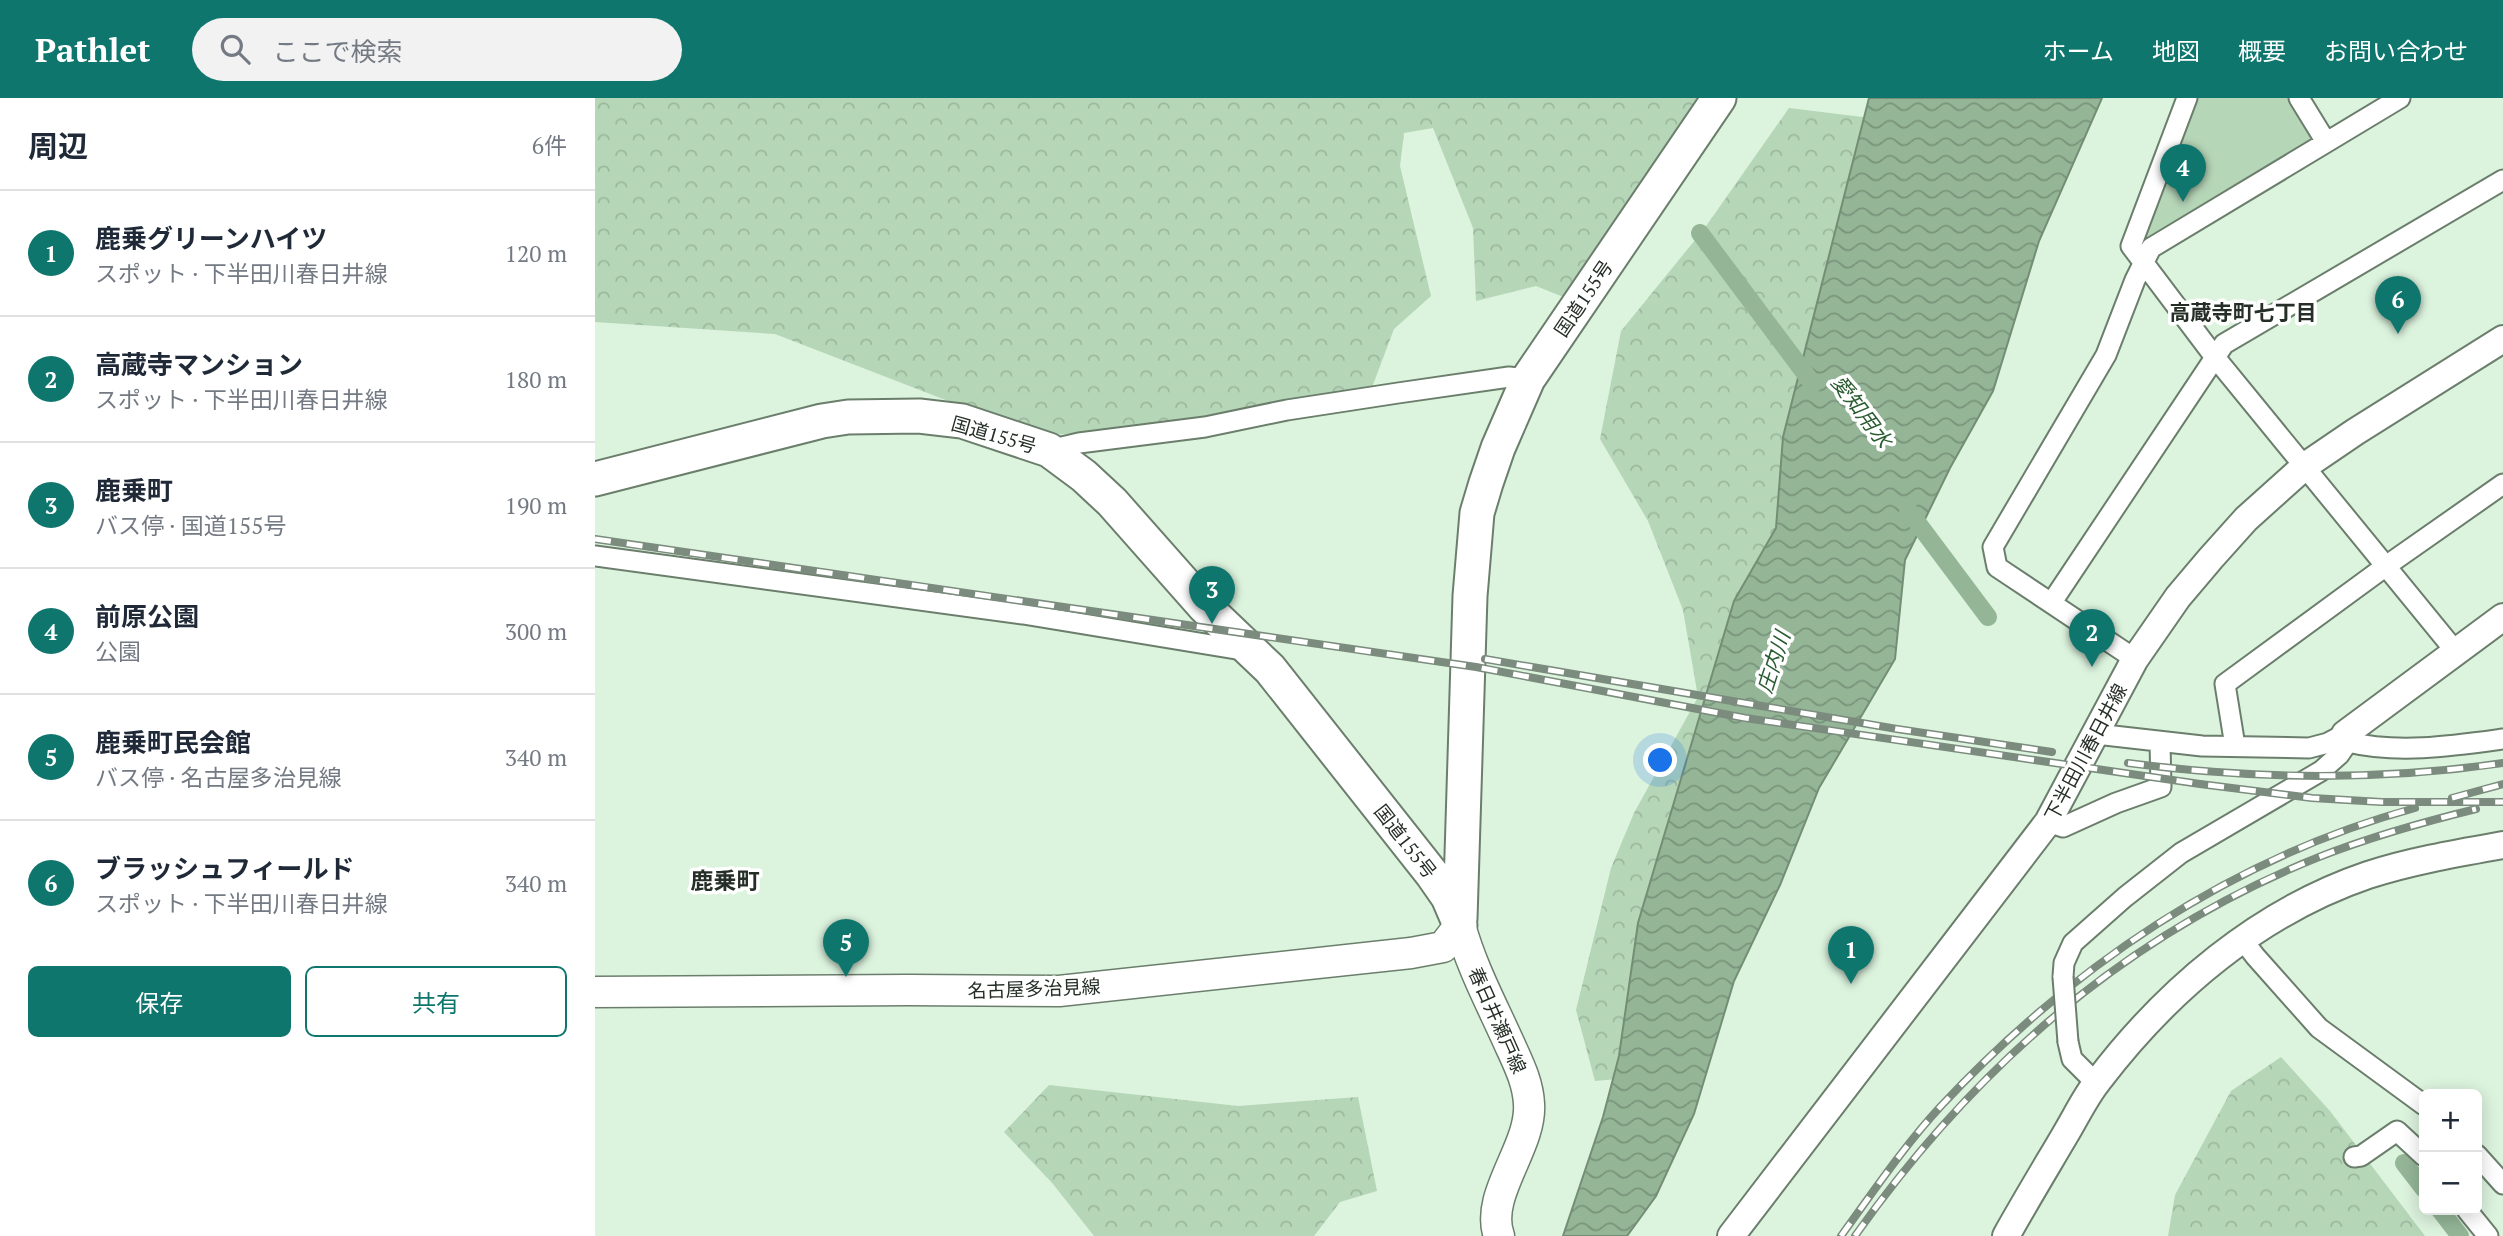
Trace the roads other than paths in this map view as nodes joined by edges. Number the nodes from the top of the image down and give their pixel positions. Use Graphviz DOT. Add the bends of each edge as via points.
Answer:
graph roads {
  1 [pos="1719,98"];
  2 [pos="2187,98"];
  3 [pos="2299,98"];
  4 [pos="2400,98"];
  5 [pos="2326,142"];
  6 [pos="2503,180"];
  7 [pos="2142,263"];
  8 [pos="2503,339"];
  9 [pos="2214,356"];
  10 [pos="1528,379"];
  11 [pos="1049,450"];
  12 [pos="2305,466"];
  13 [pos="595,479"];
  14 [pos="2503,484"];
  15 [pos="595,556"];
  16 [pos="2386,566"];
  17 [pos="2052,602"];
  18 [pos="2503,617"];
  19 [pos="1252,652"];
  20 [pos="2456,652"];
  21 [pos="2135,659"];
  22 [pos="2096,734"];
  23 [pos="2346,738"];
  24 [pos="2503,739"];
  25 [pos="2160,741"];
  26 [pos="2235,746"];
  27 [pos="2048,822"];
  28 [pos="2503,845"];
  29 [pos="1460,925"];
  30 [pos="2242,939"];
  31 [pos="595,992"];
  32 [pos="2096,1083"];
  33 [pos="2419,1101"];
  34 [pos="2420,1152"];
  35 [pos="2354,1157"];
  36 [pos="2482,1161"];
  37 [pos="2503,1184"];
  38 [pos="2471,1215"];
  39 [pos="1499,1236"];
  40 [pos="1731,1236"];
  41 [pos="2006,1236"];
  42 [pos="2488,1236"];
  1 -- 10 [label="highway, 国道155号"];
  2 -- 7 [label="street" via="2131,246"];
  3 -- 5 [label="street"];
  4 -- 5 [label="street"];
  5 -- 7 [label="street" via="2151,248"];
  6 -- 9 [label="street" via="2224,344"];
  7 -- 9 [label="street"];
  7 -- 17 [label="street" via="2106,355 1993,547 1997,567"];
  8 -- 12 [label="main road, 下半田川春日井線"];
  9 -- 12 [label="street"];
  9 -- 17 [label="street"];
  10 -- 11 [label="street" via="1509,377 1398,393"];
  10 -- 29 [label="highway, 国道155号" via="1477,513 1470,596"];
  11 -- 13 [label="highway, 国道155号" via="962,421 849,417"];
  11 -- 19 [label="highway, 国道155号" via="1112,502 1204,606"];
  12 -- 16 [label="street"];
  12 -- 21 [label="main road, 下半田川春日井線" via="2211,558"];
  14 -- 16 [label="street"];
  15 -- 19 [label="street" via="1023,614"];
  16 -- 20 [label="street"];
  16 -- 26 [label="street" via="2225,684"];
  17 -- 21 [label="street"];
  18 -- 20 [label="main road"];
  19 -- 29 [label="highway, 国道155号" via="1432,874"];
  20 -- 23 [label="main road"];
  21 -- 22 [label="main road, 下半田川春日井線"];
  22 -- 25 [label="street"];
  22 -- 27 [label="main road, 下半田川春日井線"];
  23 -- 24 [label="street" via="2380,748"];
  23 -- 26 [label="street" via="2309,748"];
  23 -- 32 [label="street, bridge" via="2339,755 2321,771 2182,853 2073,943 2063,977 2068,1042 2072,1059"];
  25 -- 26 [label="street"];
  25 -- 27 [label="street" via="2161,787 2063,827"];
  27 -- 40 [label="main road, 下半田川春日井線"];
  28 -- 30 [label="main road" via="2370,874 2295,906"];
  29 -- 31 [label="main road, 名古屋多治見線" via="1443,947 1411,953 1059,991"];
  29 -- 39 [label="main road, 春日井瀬戸線" via="1466,949 1524,1078 1530,1105 1525,1134 1498,1205 1495,1224"];
  30 -- 32 [label="main road" via="2158,1012"];
  30 -- 33 [label="street" via="2319,1028"];
  32 -- 41 [label="main road"];
  34 -- 35 [label="street" via="2397,1131"];
  36 -- 37 [label="street"];
  38 -- 42 [label="street"];
}
